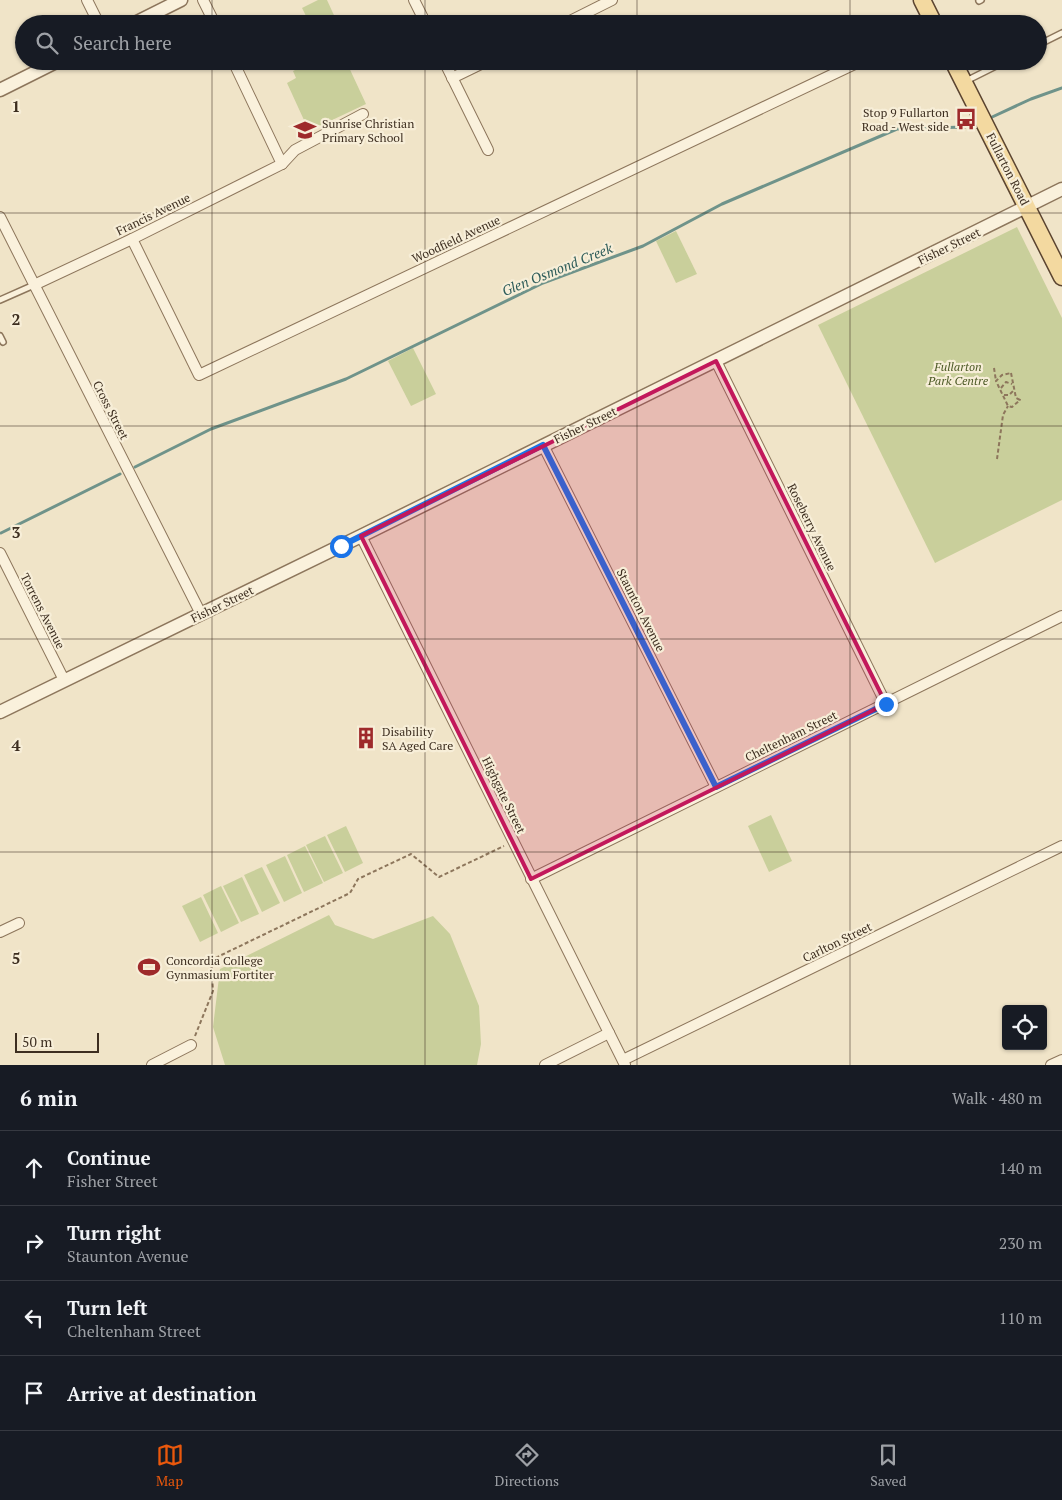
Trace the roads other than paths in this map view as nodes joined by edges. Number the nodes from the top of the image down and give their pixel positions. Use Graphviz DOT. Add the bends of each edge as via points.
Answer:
graph roads {
  1 [pos="87,0"];
  2 [pos="181,0"];
  3 [pos="203,0"];
  4 [pos="414,0"];
  5 [pos="612,0"];
  6 [pos="922,0"];
  7 [pos="94,15"];
  8 [pos="151,15"];
  9 [pos="210,15"];
  10 [pos="422,15"];
  11 [pos="582,15"];
  12 [pos="930,15"];
  13 [pos="1062,33"];
  14 [pos="1047,40"];
  15 [pos="40,70"];
  16 [pos="237,70"];
  17 [pos="448,70"];
  18 [pos="468,70"];
  19 [pos="842,70"];
  20 [pos="958,70"];
  21 [pos="988,70"];
  22 [pos="452,78"];
  23 [pos="964,82"];
  24 [pos="0,90"];
  25 [pos="363,114"];
  26 [pos="488,150"];
  27 [pos="282,164"];
  28 [pos="1062,189"];
  29 [pos="1027,207"];
  30 [pos="0,217"];
  31 [pos="132,239"];
  32 [pos="1062,277"];
  33 [pos="34,285"];
  34 [pos="0,300"];
  35 [pos="0,336"];
  36 [pos="4,342"];
  37 [pos="716,361"];
  38 [pos="543,445"];
  39 [pos="361,536"];
  40 [pos="0,553"];
  41 [pos="201,614"];
  42 [pos="1062,616"];
  43 [pos="64,680"];
  44 [pos="886,704"];
  45 [pos="0,712"];
  46 [pos="716,787"];
  47 [pos="1062,846"];
  48 [pos="531,879"];
  49 [pos="19,922"];
  50 [pos="0,932"];
  51 [pos="609,1033"];
  52 [pos="191,1045"];
  53 [pos="1062,1060"];
  54 [pos="624,1062"];
  55 [pos="152,1065"];
  56 [pos="545,1065"];
  57 [pos="1051,1065"];
  1 -- 7 [label="street"];
  2 -- 8 [label="street"];
  3 -- 9 [label="street"];
  4 -- 10 [label="street"];
  5 -- 11 [label="street"];
  6 -- 12 [label="main road"];
  13 -- 14 [label="lane"];
  15 -- 24 [label="street"];
  16 -- 27 [label="street"];
  17 -- 22 [label="street"];
  18 -- 22 [label="street"];
  19 -- 31 [label="street, Woodfield Avenue" via="199,375"];
  20 -- 23 [label="main road, Fullarton Road"];
  21 -- 23 [label="lane"];
  22 -- 26 [label="street"];
  23 -- 29 [label="main road, Fullarton Road"];
  25 -- 27 [label="street, Francis Avenue" via="295,150"];
  27 -- 31 [label="street, Francis Avenue"];
  28 -- 29 [label="street, Fisher Street"];
  29 -- 32 [label="main road, Fullarton Road"];
  29 -- 37 [label="street, Fisher Street"];
  30 -- 33 [label="street, Cross Street"];
  31 -- 33 [label="street, Francis Avenue"];
  33 -- 34 [label="lane"];
  33 -- 41 [label="street, Cross Street"];
  35 -- 36 [label="lane"];
  37 -- 38 [label="street, Fisher Street"];
  37 -- 44 [label="street, Roseberry Avenue"];
  38 -- 39 [label="street, Fisher Street"];
  38 -- 46 [label="street, Staunton Avenue"];
  39 -- 41 [label="street, Fisher Street"];
  39 -- 48 [label="street, Highgate Street"];
  40 -- 43 [label="street, Torrens Avenue"];
  41 -- 43 [label="street, Fisher Street"];
  42 -- 44 [label="street, Cheltenham Street"];
  43 -- 45 [label="street, Fisher Street"];
  44 -- 46 [label="street, Cheltenham Street"];
  46 -- 48 [label="street, Cheltenham Street"];
  47 -- 54 [label="street, Carlton Street"];
  48 -- 51 [label="street, Highgate Street"];
  49 -- 50 [label="street"];
  51 -- 54 [label="street, Highgate Street"];
  51 -- 56 [label="street"];
  52 -- 55 [label="street"];
  53 -- 57 [label="street"];
}
